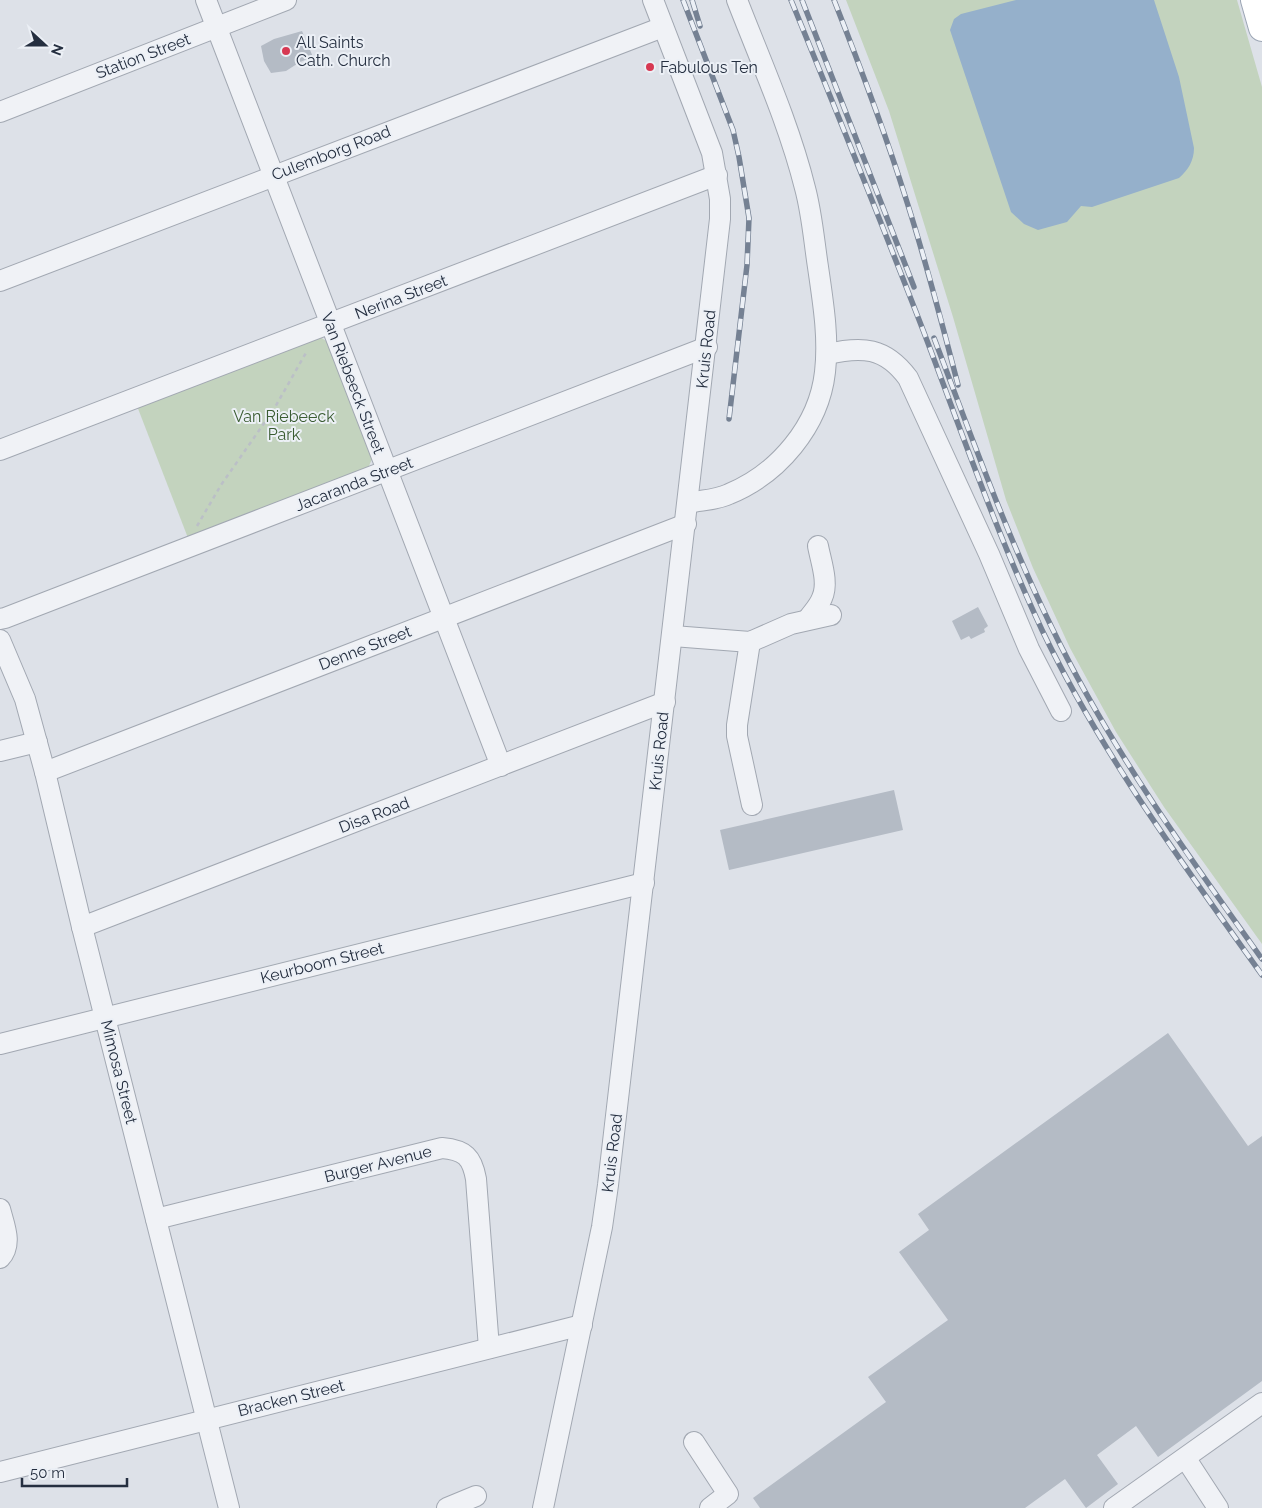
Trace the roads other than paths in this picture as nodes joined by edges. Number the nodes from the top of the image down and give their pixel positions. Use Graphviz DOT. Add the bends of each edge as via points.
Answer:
graph roads {
  1 [pos="206,0"];
  2 [pos="286,0"];
  3 [pos="652,0"];
  4 [pos="737,0"];
  5 [pos="1254,0"];
  6 [pos="217,27"];
  7 [pos="663,27"];
  8 [pos="1262,28"];
  9 [pos="0,112"];
  10 [pos="717,175"];
  11 [pos="274,176"];
  12 [pos="0,281"];
  13 [pos="324,327"];
  14 [pos="707,347"];
  15 [pos="826,354"];
  16 [pos="0,450"];
  17 [pos="388,471"];
  18 [pos="688,503"];
  19 [pos="686,524"];
  20 [pos="818,546"];
  21 [pos="831,615"];
  22 [pos="444,618"];
  23 [pos="0,619"];
  24 [pos="808,619"];
  25 [pos="673,636"];
  26 [pos="0,640"];
  27 [pos="750,642"];
  28 [pos="665,702"];
  29 [pos="1061,711"];
  30 [pos="37,742"];
  31 [pos="0,751"];
  32 [pos="501,766"];
  33 [pos="45,772"];
  34 [pos="752,805"];
  35 [pos="644,883"];
  36 [pos="82,928"];
  37 [pos="105,1017"];
  38 [pos="0,1044"];
  39 [pos="0,1208"];
  40 [pos="156,1219"];
  41 [pos="0,1258"];
  42 [pos="582,1325"];
  43 [pos="489,1348"];
  44 [pos="1261,1407"];
  45 [pos="207,1419"];
  46 [pos="694,1442"];
  47 [pos="1186,1459"];
  48 [pos="0,1472"];
  49 [pos="476,1496"];
  50 [pos="733,1501"];
  51 [pos="229,1508"];
  52 [pos="447,1508"];
  53 [pos="543,1508"];
  54 [pos="710,1508"];
  55 [pos="1114,1508"];
  56 [pos="1218,1508"];
  1 -- 6 [label="street, Van Riebeeck Street"];
  2 -- 6 [label="street, Station Street"];
  3 -- 7 [label="street, Kruis Road"];
  4 -- 15 [label="street" via="788,131 806,190 825,313"];
  5 -- 8 [label="main road"];
  6 -- 9 [label="street, Station Street"];
  6 -- 11 [label="street, Van Riebeeck Street"];
  7 -- 10 [label="street, Kruis Road" via="709,145"];
  7 -- 11 [label="street, Culemborg Road"];
  10 -- 13 [label="street, Nerina Street"];
  10 -- 14 [label="street, Kruis Road" via="720,219"];
  11 -- 12 [label="street, Culemborg Road"];
  11 -- 13 [label="street, Van Riebeeck Street"];
  13 -- 16 [label="street, Nerina Street"];
  13 -- 17 [label="street, Van Riebeeck Street"];
  14 -- 17 [label="street, Jacaranda Street"];
  14 -- 18 [label="street, Kruis Road"];
  15 -- 18 [label="street" via="825,374 816,408 793,447 747,485 728,495"];
  15 -- 29 [label="street" via="854,349 880,354 898,365 908,378"];
  17 -- 22 [label="street, Van Riebeeck Street"];
  17 -- 23 [label="street, Jacaranda Street"];
  18 -- 19 [label="street, Kruis Road"];
  19 -- 22 [label="street, Denne Street"];
  19 -- 25 [label="street, Kruis Road"];
  20 -- 24 [label="street" via="825,590"];
  21 -- 24 [label="street"];
  22 -- 32 [label="street, Van Riebeeck Street"];
  22 -- 33 [label="street, Denne Street"];
  24 -- 27 [label="street"];
  25 -- 27 [label="street"];
  25 -- 28 [label="street, Kruis Road"];
  26 -- 30 [label="street, Mimosa Street" via="25,699"];
  27 -- 34 [label="street" via="736,726"];
  28 -- 32 [label="street, Disa Road"];
  28 -- 35 [label="street, Kruis Road"];
  30 -- 31 [label="street"];
  30 -- 33 [label="street, Mimosa Street"];
  32 -- 36 [label="street, Disa Road"];
  33 -- 36 [label="street, Mimosa Street"];
  35 -- 37 [label="street, Keurboom Street"];
  35 -- 42 [label="street, Kruis Road" via="607,1194"];
  36 -- 37 [label="street, Mimosa Street"];
  37 -- 38 [label="street, Keurboom Street"];
  37 -- 40 [label="street, Mimosa Street"];
  39 -- 41 [label="street" via="8,1246"];
  40 -- 43 [label="street, Burger Avenue" via="442,1148 453,1149 470,1159 476,1179"];
  40 -- 45 [label="street, Mimosa Street"];
  42 -- 43 [label="street, Bracken Street"];
  42 -- 53 [label="street, Kruis Road"];
  43 -- 45 [label="street, Bracken Street"];
  44 -- 47 [label="street"];
  45 -- 48 [label="street, Bracken Street"];
  45 -- 51 [label="street, Mimosa Street"];
  46 -- 50 [label="street"];
  47 -- 55 [label="street"];
  47 -- 56 [label="street"];
  49 -- 52 [label="street"];
  50 -- 54 [label="street"];
}
